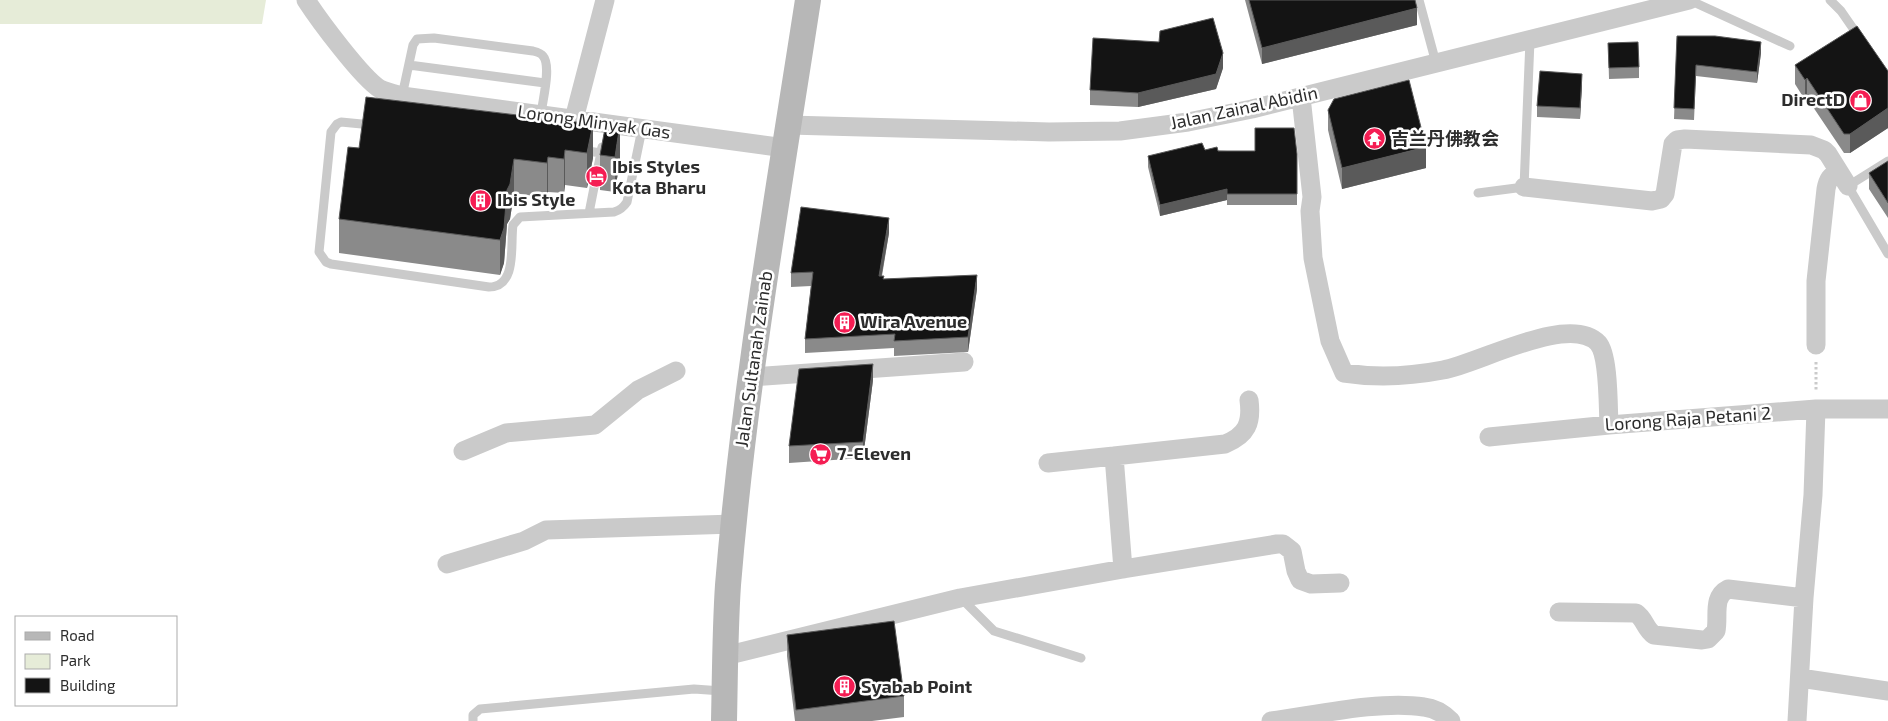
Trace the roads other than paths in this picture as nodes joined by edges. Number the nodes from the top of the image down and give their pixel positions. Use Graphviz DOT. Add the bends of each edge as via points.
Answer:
graph roads {
  1 [pos="306,0"];
  2 [pos="605,0"];
  3 [pos="808,0"];
  4 [pos="1419,0"];
  5 [pos="1689,0"];
  6 [pos="1830,0"];
  7 [pos="1530,40"];
  8 [pos="1790,46"];
  9 [pos="1867,48"];
  10 [pos="1436,63"];
  11 [pos="409,65"];
  12 [pos="545,84"];
  13 [pos="402,96"];
  14 [pos="1301,97"];
  15 [pos="541,115"];
  16 [pos="574,119"];
  17 [pos="606,124"];
  18 [pos="386,126"];
  19 [pos="642,129"];
  20 [pos="787,136"];
  21 [pos="572,149"];
  22 [pos="601,153"];
  23 [pos="1888,161"];
  24 [pos="1843,179"];
  25 [pos="1524,187"];
  26 [pos="1478,194"];
  27 [pos="590,213"];
  28 [pos="1888,254"];
  29 [pos="1816,346"];
  30 [pos="964,362"];
  31 [pos="676,371"];
  32 [pos="751,376"];
  33 [pos="1249,400"];
  34 [pos="1816,409"];
  35 [pos="1888,409"];
  36 [pos="1609,425"];
  37 [pos="1489,437"];
  38 [pos="462,451"];
  39 [pos="1114,456"];
  40 [pos="1048,463"];
  41 [pos="734,524"];
  42 [pos="447,564"];
  43 [pos="1123,569"];
  44 [pos="1340,583"];
  45 [pos="960,598"];
  46 [pos="1804,598"];
  47 [pos="1559,612"];
  48 [pos="725,656"];
  49 [pos="1081,658"];
  50 [pos="1800,678"];
  51 [pos="724,691"];
  52 [pos="1888,692"];
  53 [pos="472,721"];
  54 [pos="724,721"];
  55 [pos="1271,721"];
  56 [pos="1451,721"];
  57 [pos="1797,721"];
  1 -- 13 [label="street, Lorong Minyak Gas" via="367,78 380,89"];
  2 -- 16 [label="street"];
  3 -- 20 [label="main road, Jalan Sultanah Zainab"];
  4 -- 10 [label="lane"];
  5 -- 7 [label="street, Jalan Zainal Abidin"];
  5 -- 8 [label="lane"];
  6 -- 9 [label="lane"];
  7 -- 10 [label="street, Jalan Zainal Abidin"];
  7 -- 25 [label="lane"];
  10 -- 14 [label="street, Jalan Zainal Abidin"];
  11 -- 12 [label="lane"];
  11 -- 12 [label="lane" via="413,45 422,38 513,48 542,54 546,61"];
  11 -- 13 [label="lane"];
  12 -- 15 [label="lane"];
  13 -- 15 [label="street, Lorong Minyak Gas"];
  14 -- 20 [label="street, Jalan Zainal Abidin" via="1188,122 1120,131"];
  14 -- 36 [label="street" via="1312,197 1313,258 1330,341 1344,373 1369,377 1444,370 1530,341 1563,333 1583,334 1598,343 1605,360"];
  15 -- 16 [label="street, Lorong Minyak Gas"];
  16 -- 17 [label="street, Lorong Minyak Gas"];
  17 -- 19 [label="street, Lorong Minyak Gas"];
  17 -- 22 [label="lane"];
  18 -- 27 [label="lane" via="342,122 331,132 320,252 326,262 494,287 503,282 511,261 512,229 516,220 525,216"];
  19 -- 20 [label="street, Lorong Minyak Gas"];
  19 -- 27 [label="lane" via="624,207 620,211"];
  20 -- 32 [label="main road, Jalan Sultanah Zainab"];
  21 -- 22 [label="lane"];
  22 -- 27 [label="lane"];
  23 -- 24 [label="lane"];
  24 -- 25 [label="street" via="1828,154 1811,145 1685,139 1673,144 1665,194 1661,199 1652,201"];
  24 -- 28 [label="lane"];
  24 -- 29 [label="street" via="1832,175 1826,189 1816,282"];
  25 -- 26 [label="lane"];
  30 -- 32 [label="street"];
  31 -- 38 [label="street" via="638,390 595,425 506,433"];
  32 -- 41 [label="main road, Jalan Sultanah Zainab"];
  33 -- 39 [label="street" via="1249,420 1236,440 1225,444"];
  34 -- 35 [label="street, Lorong Raja Petani 2"];
  34 -- 36 [label="street, Lorong Raja Petani 2"];
  34 -- 46 [label="street"];
  36 -- 37 [label="street, Lorong Raja Petani 2"];
  39 -- 40 [label="street"];
  39 -- 43 [label="street"];
  41 -- 42 [label="street" via="546,530"];
  41 -- 48 [label="main road, Jalan Sultanah Zainab"];
  43 -- 44 [label="street" via="1283,544 1292,551 1300,580 1311,584"];
  43 -- 45 [label="street"];
  45 -- 48 [label="street"];
  45 -- 49 [label="lane" via="994,631"];
  46 -- 47 [label="street" via="1728,589 1719,597 1716,631 1702,640 1654,635 1636,613"];
  46 -- 50 [label="street"];
  48 -- 51 [label="main road, Jalan Sultanah Zainab"];
  50 -- 52 [label="street"];
  50 -- 57 [label="street"];
  51 -- 53 [label="lane" via="694,689 480,709 473,714"];
  51 -- 54 [label="main road, Jalan Sultanah Zainab"];
  55 -- 56 [label="street" via="1372,707 1406,706 1426,707"];
}
